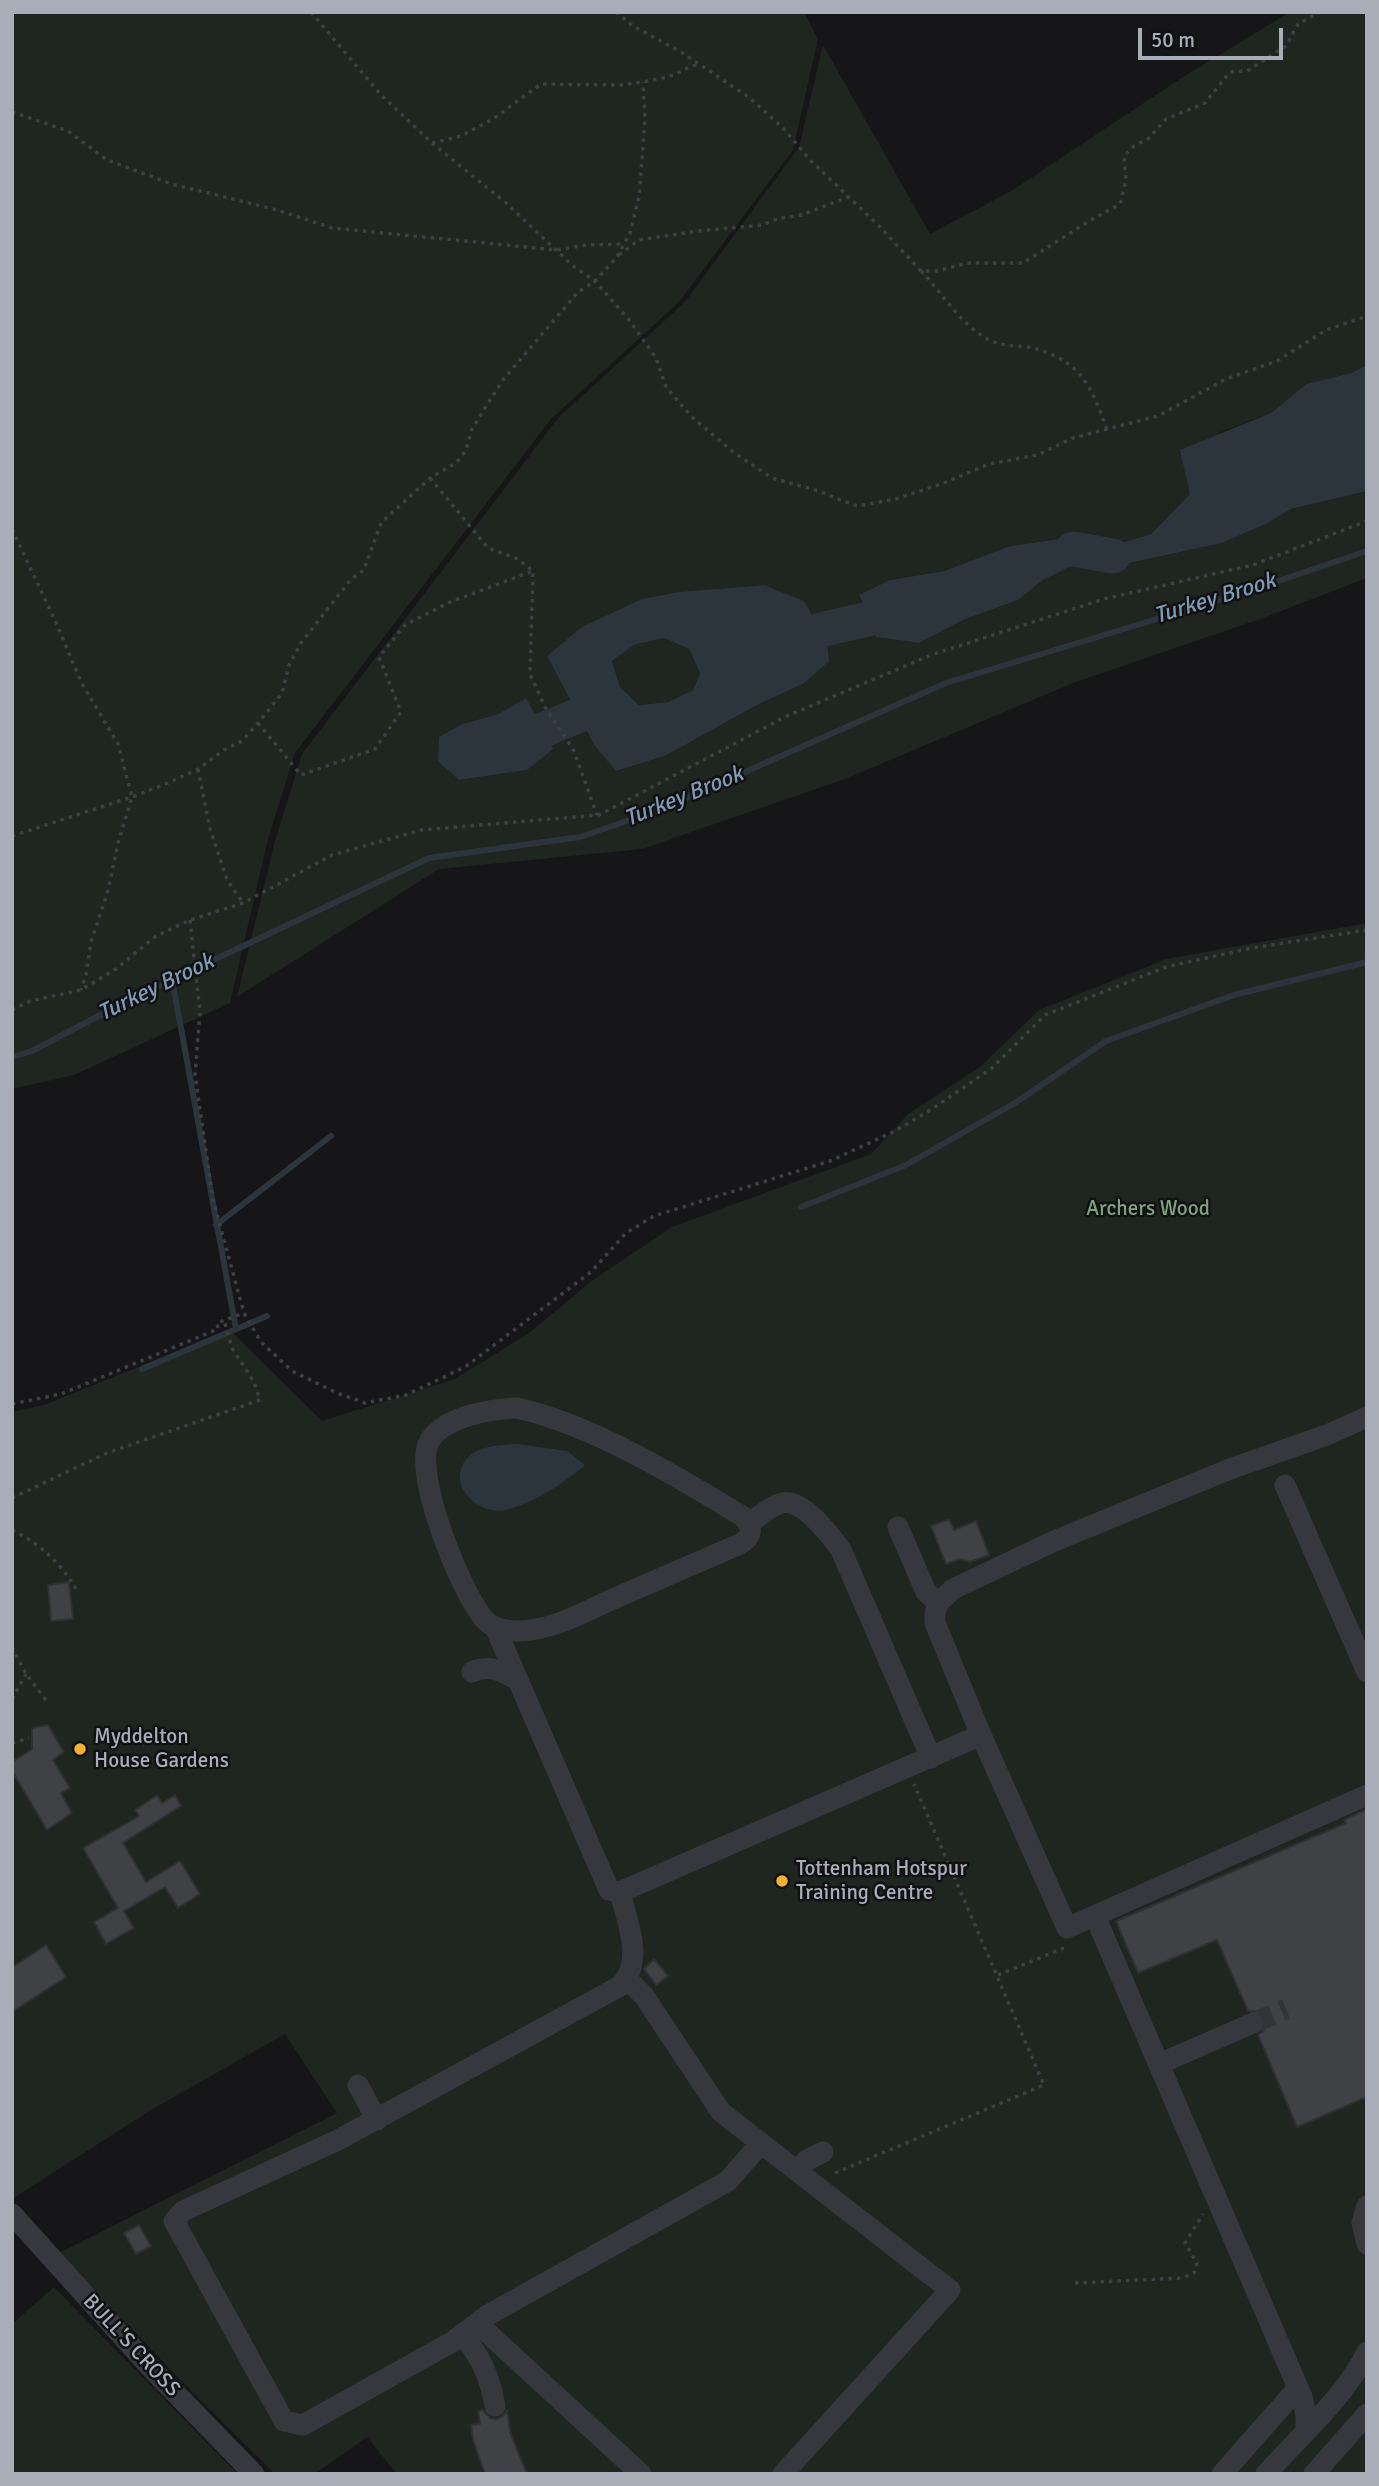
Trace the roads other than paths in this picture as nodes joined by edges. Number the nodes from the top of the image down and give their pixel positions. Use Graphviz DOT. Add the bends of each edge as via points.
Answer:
graph roads {
  1 [pos="1367,1417"];
  2 [pos="1285,1485"];
  3 [pos="750,1523"];
  4 [pos="898,1527"];
  5 [pos="938,1603"];
  6 [pos="499,1628"];
  7 [pos="472,1672"];
  8 [pos="1367,1672"];
  9 [pos="517,1680"];
  10 [pos="981,1735"];
  11 [pos="931,1758"];
  12 [pos="1367,1796"];
  13 [pos="620,1892"];
  14 [pos="1095,1916"];
  15 [pos="627,1979"];
  16 [pos="1253,2023"];
  17 [pos="1159,2064"];
  18 [pos="358,2085"];
  19 [pos="376,2120"];
  20 [pos="761,2143"];
  21 [pos="823,2152"];
  22 [pos="798,2171"];
  23 [pos="1367,2206"];
  24 [pos="12,2214"];
  25 [pos="1367,2244"];
  26 [pos="469,2328"];
  27 [pos="1367,2352"];
  28 [pos="1298,2388"];
  29 [pos="495,2406"];
  30 [pos="1367,2414"];
  31 [pos="1306,2430"];
  32 [pos="254,2474"];
  33 [pos="641,2474"];
  34 [pos="783,2474"];
  35 [pos="1222,2474"];
  36 [pos="1266,2474"];
  37 [pos="1314,2474"];
  1 -- 5 [label="street" via="1052,1542 953,1589"];
  2 -- 8 [label="street"];
  3 -- 6 [label="street" via="750,1535 740,1544 550,1627"];
  3 -- 6 [label="street" via="648,1462 564,1423 517,1408 486,1411 447,1425 434,1435 424,1466 461,1579 486,1621"];
  3 -- 11 [label="street" via="789,1502 806,1511 835,1541"];
  4 -- 5 [label="street" via="926,1592"];
  5 -- 10 [label="street" via="935,1623"];
  6 -- 9 [label="street"];
  7 -- 9 [label="street" via="489,1668"];
  9 -- 13 [label="street" via="609,1890"];
  10 -- 11 [label="street"];
  10 -- 14 [label="street" via="1067,1928"];
  11 -- 13 [label="street"];
  12 -- 14 [label="street"];
  13 -- 15 [label="street" via="632,1941 633,1961"];
  14 -- 17 [label="street"];
  15 -- 19 [label="street"];
  15 -- 20 [label="street" via="644,1996 721,2112"];
  16 -- 17 [label="street"];
  17 -- 28 [label="street"];
  18 -- 19 [label="street"];
  19 -- 26 [label="street" via="183,2211 174,2221 284,2421 303,2425"];
  20 -- 22 [label="street"];
  20 -- 26 [label="street" via="728,2181"];
  21 -- 22 [label="street"];
  22 -- 34 [label="street" via="950,2290"];
  23 -- 25 [label="street" via="1362,2223"];
  24 -- 32 [label="street, BULL'S CROSS"];
  26 -- 29 [label="street" via="492,2384"];
  26 -- 33 [label="street"];
  27 -- 31 [label="street" via="1341,2391"];
  28 -- 31 [label="street" via="1305,2405"];
  28 -- 35 [label="street"];
  30 -- 37 [label="street"];
  31 -- 36 [label="street"];
}
